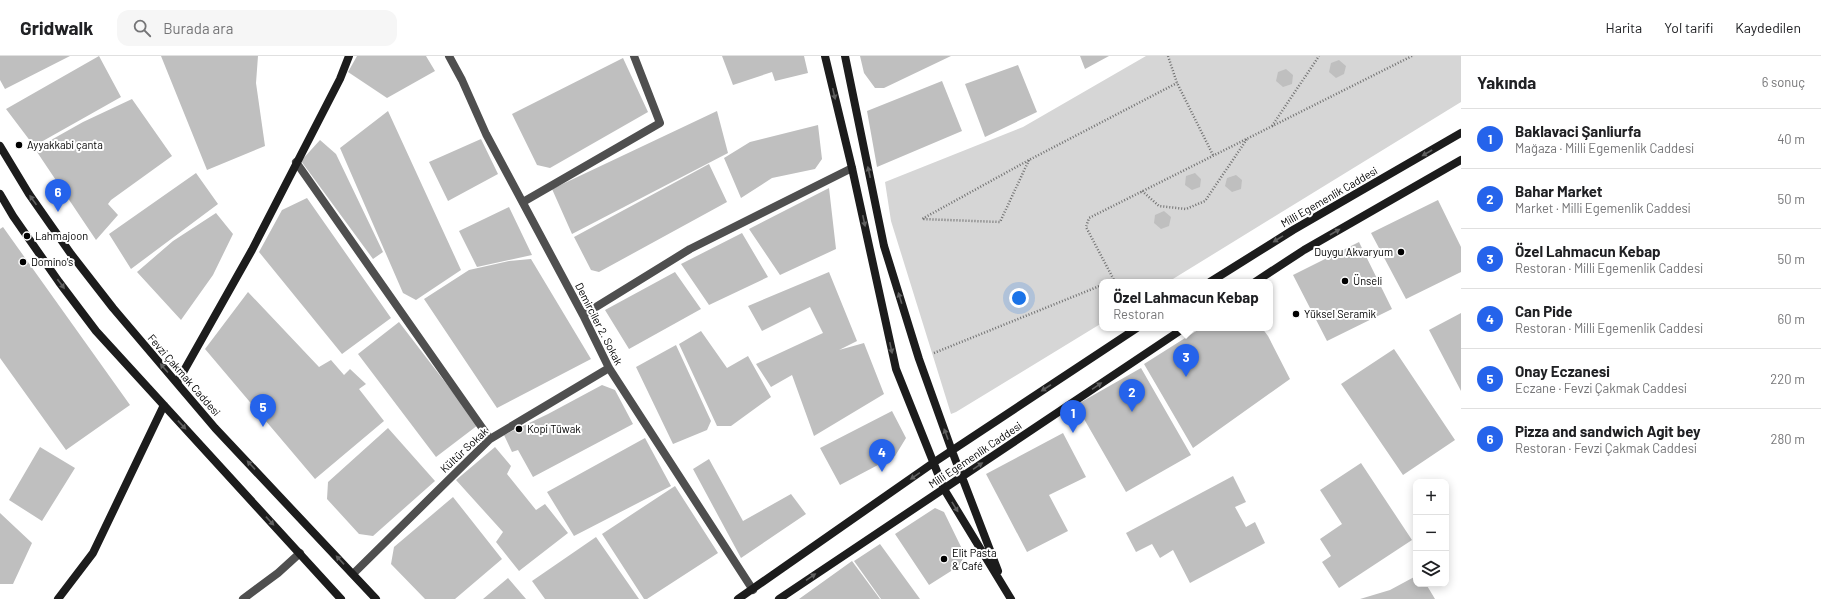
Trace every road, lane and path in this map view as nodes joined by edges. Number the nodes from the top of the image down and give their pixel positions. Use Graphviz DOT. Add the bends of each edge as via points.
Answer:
graph roads {
  1 [pos="349,56"];
  2 [pos="449,56"];
  3 [pos="634,56"];
  4 [pos="825,56"];
  5 [pos="844,56"];
  6 [pos="1168,56"];
  7 [pos="1319,56"];
  8 [pos="1412,56"];
  9 [pos="1177,83"];
  10 [pos="1272,126"];
  11 [pos="1461,133"];
  12 [pos="1247,138"];
  13 [pos="0,146"];
  14 [pos="1213,155"];
  15 [pos="1029,160"];
  16 [pos="1461,160"];
  17 [pos="296,162"];
  18 [pos="852,168"];
  19 [pos="1142,191"];
  20 [pos="0,194"];
  21 [pos="523,202"];
  22 [pos="1112,279"];
  23 [pos="1215,279"];
  24 [pos="1260,279"];
  25 [pos="1099,287"];
  26 [pos="583,315"];
  27 [pos="1132,331"];
  28 [pos="1180,331"];
  29 [pos="919,359"];
  30 [pos="608,368"];
  31 [pos="177,383"];
  32 [pos="164,405"];
  33 [pos="490,439"];
  34 [pos="952,450"];
  35 [pos="933,463"];
  36 [pos="963,476"];
  37 [pos="944,489"];
  38 [pos="300,553"];
  39 [pos="353,574"];
  40 [pos="1005,588"];
  41 [pos="753,590"];
  42 [pos="58,599"];
  43 [pos="243,599"];
  44 [pos="341,599"];
  45 [pos="376,599"];
  46 [pos="738,599"];
  47 [pos="779,599"];
  48 [pos="1011,599"];
  1 -- 17 [label="street" via="340,79"];
  2 -- 21 [label="street, Demirciler 2. Sokak" via="486,134"];
  3 -- 21 [label="street" via="660,123"];
  4 -- 18 [label="street, one-way"];
  29 -- 5 [label="street, one-way" via="884,246"];
  6 -- 9 [label="path"];
  7 -- 10 [label="path"];
  8 -- 10 [label="path"];
  9 -- 14 [label="path"];
  9 -- 15 [label="path"];
  10 -- 12 [label="path"];
  11 -- 23 [label="street, Milli Egemenlik Caddesi, one-way" via="1293,230"];
  12 -- 14 [label="path"];
  12 -- 19 [label="path" via="1205,201 1186,209 1159,206"];
  31 -- 13 [label="street, Fevzi Çakmak Caddesi, one-way" via="71,254 29,194"];
  14 -- 19 [label="path"];
  15 -- 15 [label="path" via="1000,222 922,219 1009,172"];
  24 -- 16 [label="street, one-way" via="1304,250"];
  17 -- 31 [label="street" via="252,250"];
  17 -- 33 [label="street"];
  18 -- 26 [label="street" via="690,249"];
  18 -- 35 [label="street, one-way" via="896,369"];
  19 -- 22 [label="path" via="1089,218 1086,228"];
  20 -- 32 [label="street, one-way" via="59,282 96,330"];
  21 -- 26 [label="street, Demirciler 2. Sokak"];
  25 -- 29 [label="path"];
  26 -- 30 [label="street, Demirciler 2. Sokak"];
  27 -- 34 [label="street, Milli Egemenlik Caddesi, one-way"];
  36 -- 28 [label="street, Milli Egemenlik Caddesi, one-way"];
  34 -- 29 [label="street, one-way"];
  30 -- 33 [label="street, Kültür Sokak"];
  30 -- 41 [label="street, Demirciler 2. Sokak"];
  39 -- 31 [label="street, Fevzi Çakmak Caddesi, one-way" via="215,428"];
  32 -- 38 [label="street, one-way"];
  32 -- 42 [label="street" via="93,553"];
  33 -- 39 [label="street, Kültür Sokak"];
  34 -- 35 [label="street, Milli Egemenlik Caddesi"];
  34 -- 36 [label="street"];
  35 -- 37 [label="street"];
  35 -- 41 [label="street, Milli Egemenlik Caddesi, one-way"];
  36 -- 37 [label="street, Milli Egemenlik Caddesi"];
  36 -- 40 [label="street"];
  37 -- 40 [label="street, one-way"];
  47 -- 37 [label="street, Milli Egemenlik Caddesi, one-way"];
  38 -- 43 [label="street"];
  38 -- 44 [label="street"];
  39 -- 45 [label="street, Fevzi Çakmak Caddesi"];
  40 -- 48 [label="street"];
  41 -- 46 [label="street, Milli Egemenlik Caddesi"];
}
